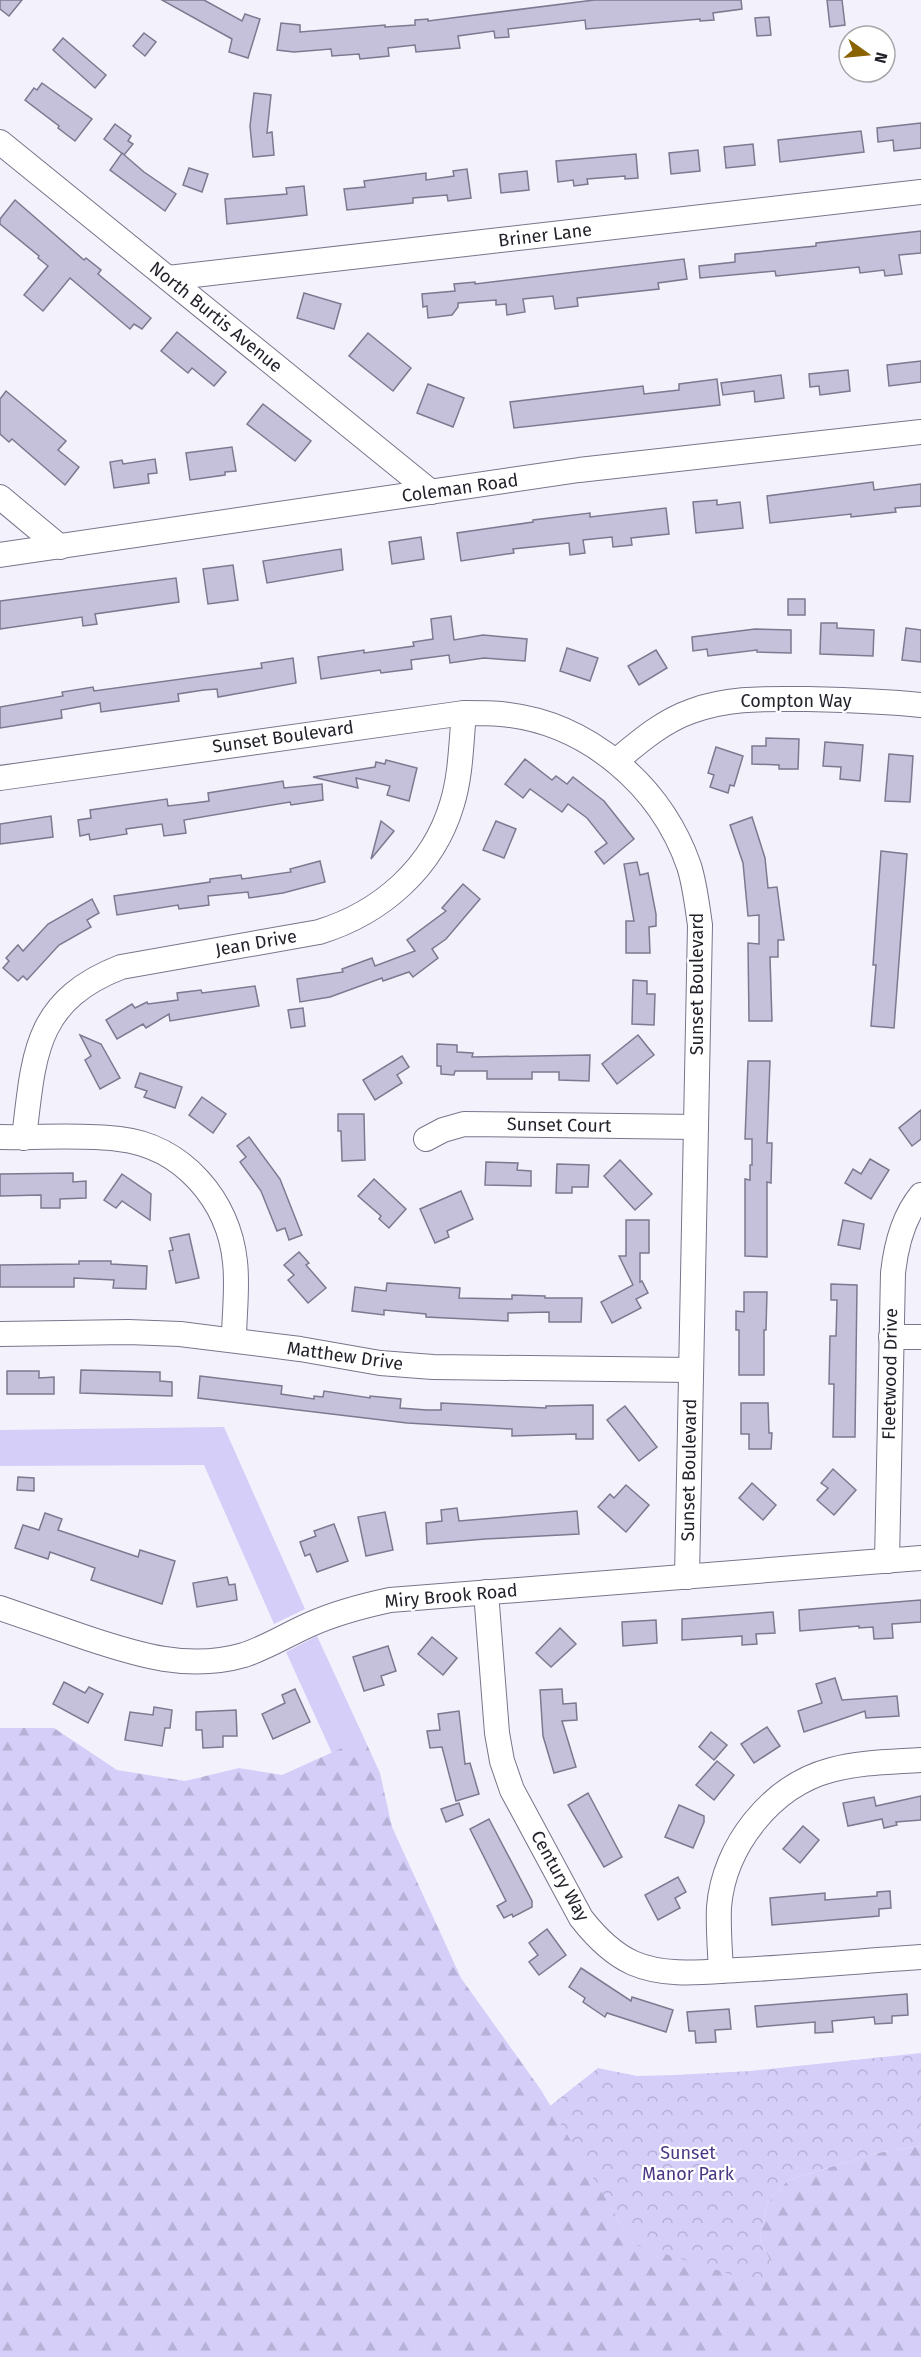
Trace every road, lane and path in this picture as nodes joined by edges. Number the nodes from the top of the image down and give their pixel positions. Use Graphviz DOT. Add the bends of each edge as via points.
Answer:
graph roads {
  1 [pos="0,142"];
  2 [pos="921,192"];
  3 [pos="168,278"];
  4 [pos="921,432"];
  5 [pos="431,492"];
  6 [pos="0,497"];
  7 [pos="60,547"];
  8 [pos="0,555"];
  9 [pos="921,705"];
  10 [pos="465,713"];
  11 [pos="616,761"];
  12 [pos="0,778"];
  13 [pos="696,1127"];
  14 [pos="0,1137"];
  15 [pos="24,1137"];
  16 [pos="426,1138"];
  17 [pos="921,1195"];
  18 [pos="0,1334"];
  19 [pos="891,1337"];
  20 [pos="921,1337"];
  21 [pos="234,1340"];
  22 [pos="691,1370"];
  23 [pos="921,1558"];
  24 [pos="886,1560"];
  25 [pos="687,1576"];
  26 [pos="486,1592"];
  27 [pos="0,1608"];
  28 [pos="921,1760"];
  29 [pos="921,1957"];
  30 [pos="721,1971"];
  1 -- 3 [label="street, North Burtis Avenue"];
  2 -- 3 [label="street, Briner Lane"];
  3 -- 5 [label="street, North Burtis Avenue"];
  4 -- 5 [label="street, Coleman Road" via="579,470"];
  5 -- 7 [label="street, Coleman Road"];
  6 -- 7 [label="street"];
  7 -- 8 [label="street, Coleman Road"];
  9 -- 11 [label="street, Compton Way" via="746,698 720,702 667,722"];
  10 -- 11 [label="street, Sunset Boulevard" via="532,719 561,729"];
  10 -- 12 [label="street, Sunset Boulevard"];
  10 -- 15 [label="street, Jean Drive" via="452,804 443,829 410,878 363,915 336,927 121,967 79,988 46,1026 36,1050"];
  11 -- 13 [label="street, Sunset Boulevard" via="646,790 678,838 696,894 700,925"];
  13 -- 16 [label="street, Sunset Court" via="464,1124"];
  13 -- 22 [label="street, Sunset Boulevard"];
  14 -- 15 [label="street"];
  15 -- 21 [label="street" via="98,1137 133,1142 164,1153 201,1181 226,1221 232,1241 236,1265"];
  17 -- 19 [label="street, Fleetwood Drive" via="904,1224 896,1250"];
  18 -- 21 [label="street, Matthew Drive" via="128,1332"];
  19 -- 20 [label="street"];
  19 -- 24 [label="street, Fleetwood Drive"];
  21 -- 22 [label="street, Matthew Drive" via="380,1363 433,1367"];
  22 -- 25 [label="street, Sunset Boulevard"];
  23 -- 24 [label="street, Miry Brook Road"];
  24 -- 25 [label="street, Miry Brook Road"];
  25 -- 26 [label="street, Miry Brook Road"];
  26 -- 27 [label="street, Miry Brook Road" via="390,1600 341,1613 242,1656 184,1662 137,1655"];
  26 -- 30 [label="street, Century Way" via="502,1761 512,1790 581,1918 595,1936 632,1963 671,1972"];
  28 -- 30 [label="street" via="852,1765 828,1771 781,1795 761,1814 733,1855 724,1881 719,1905"];
  29 -- 30 [label="street, Century Way"];
}
